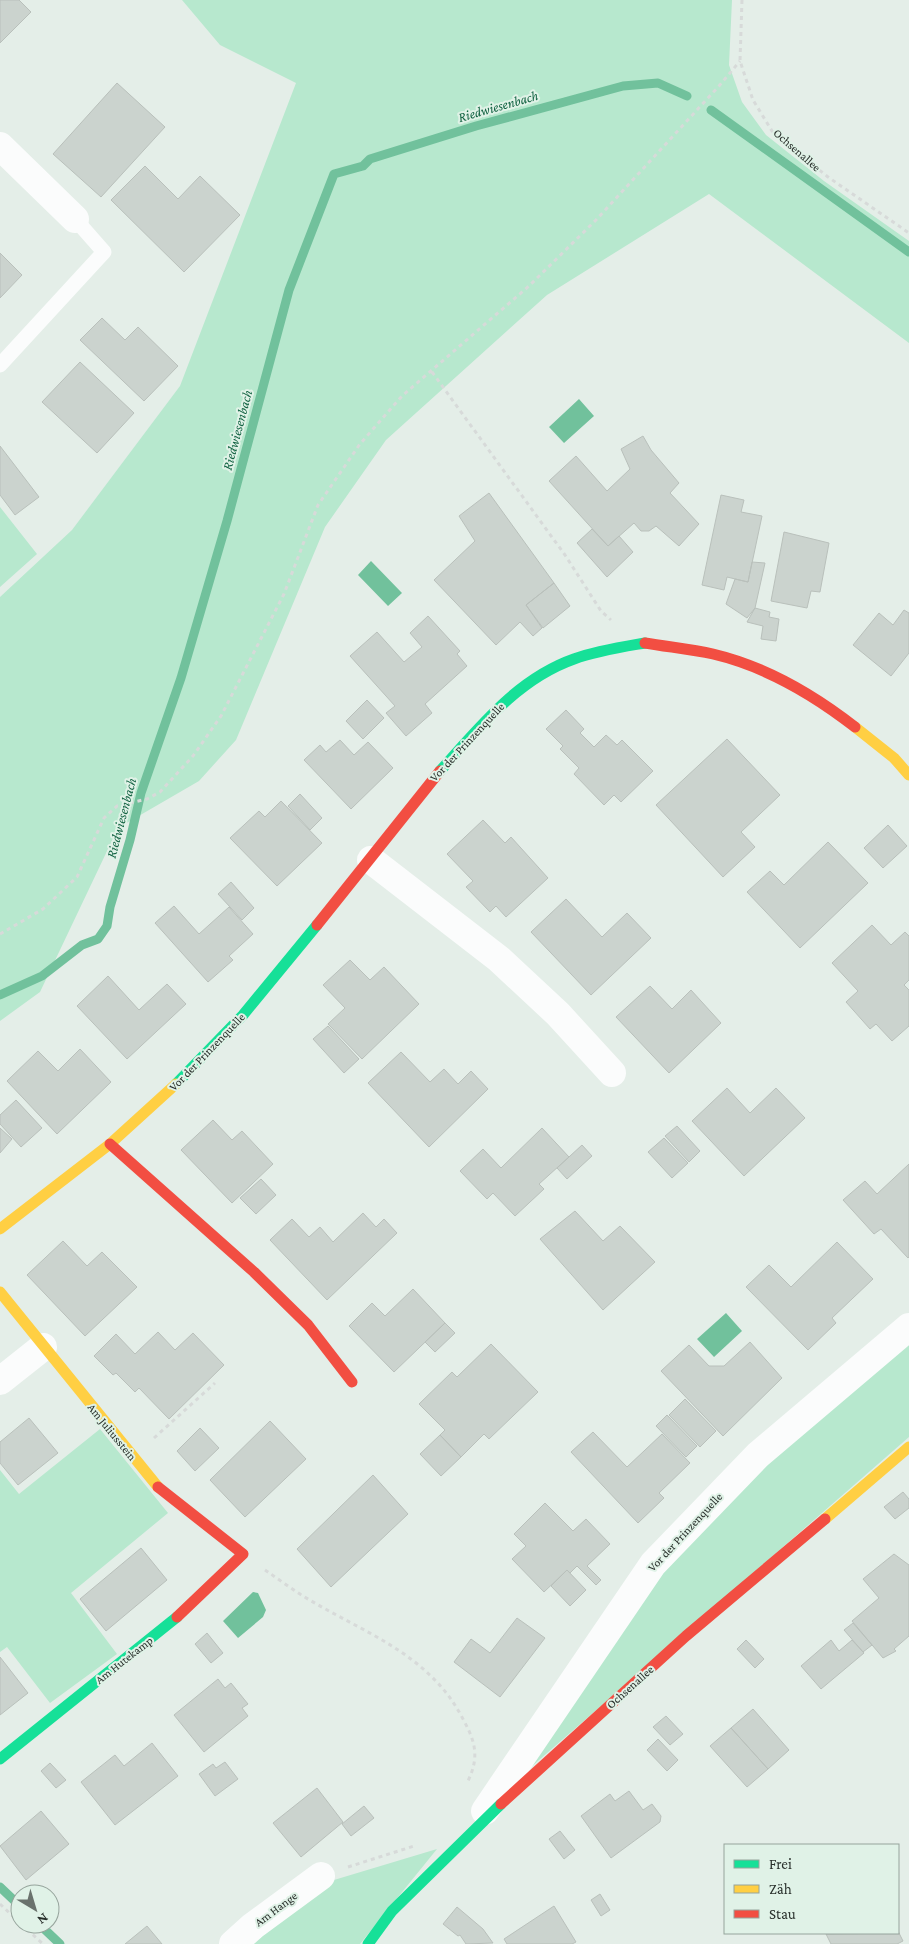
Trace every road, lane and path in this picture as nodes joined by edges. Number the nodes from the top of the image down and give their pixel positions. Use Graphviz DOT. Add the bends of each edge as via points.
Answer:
graph roads {
  1 [pos="742,0"];
  2 [pos="740,61"];
  3 [pos="0,146"];
  4 [pos="75,219"];
  5 [pos="909,233"];
  6 [pos="0,365"];
  7 [pos="432,372"];
  8 [pos="638,644"];
  9 [pos="909,775"];
  10 [pos="371,860"];
  11 [pos="0,934"];
  12 [pos="612,1073"];
  13 [pos="110,1144"];
  14 [pos="0,1229"];
  15 [pos="0,1292"];
  16 [pos="909,1327"];
  17 [pos="43,1347"];
  18 [pos="0,1381"];
  19 [pos="352,1382"];
  20 [pos="215,1383"];
  21 [pos="909,1448"];
  22 [pos="133,1458"];
  23 [pos="242,1554"];
  24 [pos="0,1759"];
  25 [pos="468,1782"];
  26 [pos="474,1828"];
  27 [pos="415,1846"];
  28 [pos="321,1876"];
  29 [pos="0,1904"];
  30 [pos="10,1913"];
  31 [pos="33,1934"];
  32 [pos="43,1944"];
  33 [pos="233,1944"];
  34 [pos="368,1944"];
  1 -- 2 [label="path, Ochsenallee"];
  2 -- 5 [label="path, Ochsenallee" via="753,100 772,131 828,177"];
  2 -- 7 [label="path" via="596,220 529,286"];
  3 -- 4 [label="street"];
  4 -- 6 [label="lane" via="104,252"];
  7 -- 8 [label="path" via="565,555 601,611"];
  7 -- 11 [label="path" via="402,396 360,444 318,505 284,594 221,716 193,756 160,792 147,799 118,806 104,818 77,877 43,908"];
  8 -- 9 [label="street, Vor der Prinzenquelle" via="714,654 779,678 842,717 894,758"];
  8 -- 10 [label="street, Vor der Prinzenquelle" via="574,659 534,679 497,708 430,782"];
  10 -- 12 [label="street" via="499,959 558,1014"];
  10 -- 13 [label="street, Vor der Prinzenquelle" via="243,1015 179,1081"];
  13 -- 14 [label="street, Vor der Prinzenquelle"];
  13 -- 19 [label="street" via="254,1272 308,1325"];
  15 -- 17 [label="street, Am Juliusstein"];
  16 -- 26 [label="street, Vor der Prinzenquelle" via="758,1455 653,1564"];
  17 -- 18 [label="street"];
  17 -- 22 [label="street, Am Juliusstein"];
  20 -- 22 [label="path"];
  21 -- 26 [label="street, Ochsenallee" via="686,1636"];
  22 -- 23 [label="street, Am Juliusstein" via="154,1484"];
  23 -- 24 [label="street, Am Hutekamp" via="211,1588 170,1624"];
  23 -- 25 [label="path" via="303,1596 398,1649 436,1678 474,1739 476,1766"];
  26 -- 34 [label="street, Ochsenallee" via="392,1911"];
  27 -- 28 [label="path"];
  28 -- 33 [label="street, Am Hange"];
  29 -- 30 [label="path"];
  31 -- 32 [label="path"];
}
